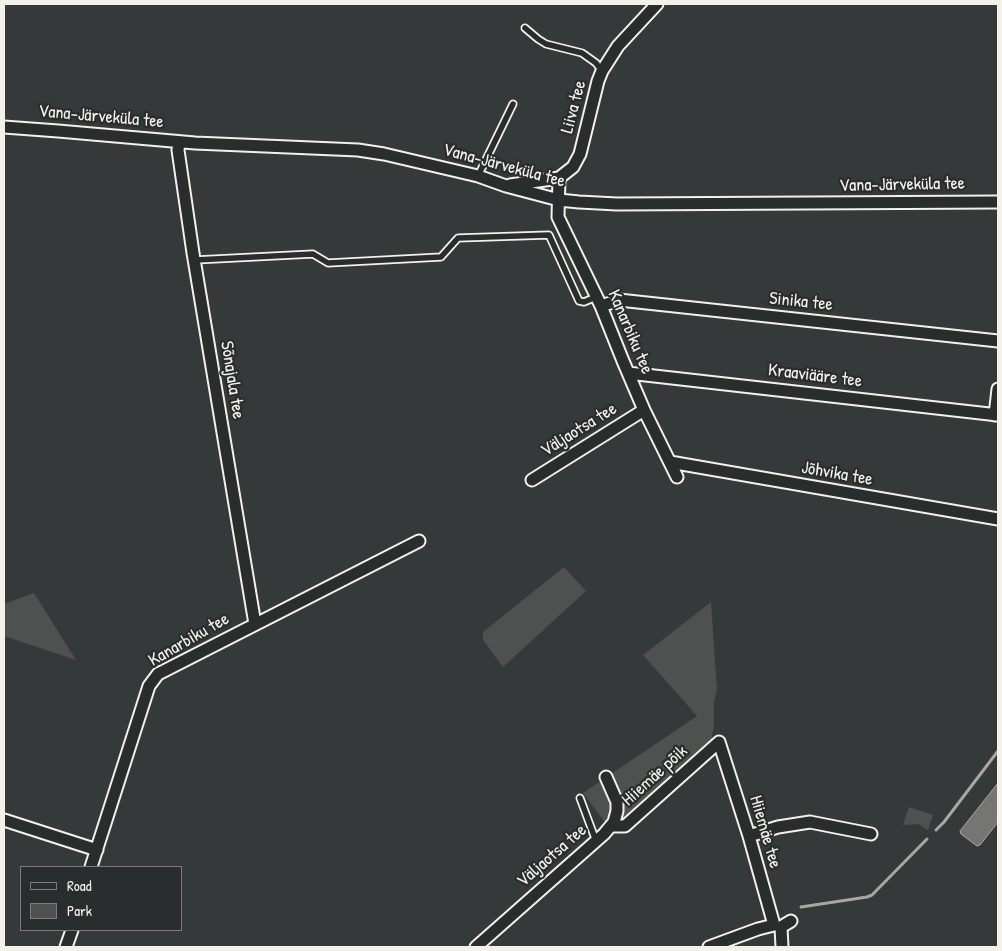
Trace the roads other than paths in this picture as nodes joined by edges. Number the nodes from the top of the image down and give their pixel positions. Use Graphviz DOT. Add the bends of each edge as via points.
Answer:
graph roads {
  1 [pos="657,4"];
  2 [pos="525,28"];
  3 [pos="602,71"];
  4 [pos="513,104"];
  5 [pos="4,127"];
  6 [pos="179,142"];
  7 [pos="478,176"];
  8 [pos="559,178"];
  9 [pos="506,186"];
  10 [pos="559,200"];
  11 [pos="998,202"];
  12 [pos="195,260"];
  13 [pos="599,301"];
  14 [pos="998,341"];
  15 [pos="628,373"];
  16 [pos="998,390"];
  17 [pos="644,410"];
  18 [pos="997,415"];
  19 [pos="670,462"];
  20 [pos="678,477"];
  21 [pos="532,480"];
  22 [pos="998,519"];
  23 [pos="418,541"];
  24 [pos="255,624"];
  25 [pos="720,742"];
  26 [pos="606,777"];
  27 [pos="580,798"];
  28 [pos="4,820"];
  29 [pos="611,826"];
  30 [pos="871,834"];
  31 [pos="749,836"];
  32 [pos="596,841"];
  33 [pos="97,850"];
  34 [pos="91,866"];
  35 [pos="792,921"];
  36 [pos="777,926"];
  37 [pos="72,931"];
  38 [pos="66,947"];
  39 [pos="476,947"];
  40 [pos="709,947"];
  41 [pos="782,947"];
  1 -- 3 [label="street, Liiva tee" via="618,46"];
  2 -- 3 [label="lane" via="546,44 582,53 596,62"];
  3 -- 8 [label="street, Liiva tee" via="580,154 573,167"];
  4 -- 7 [label="lane"];
  5 -- 6 [label="street, Vana-Järveküla tee"];
  6 -- 7 [label="street, Vana-Järveküla tee" via="358,150"];
  6 -- 12 [label="street, Sõnajala tee"];
  7 -- 9 [label="street, Vana-Järveküla tee"];
  8 -- 9 [label="street"];
  8 -- 10 [label="street, Kanarbiku tee"];
  9 -- 10 [label="street, Vana-Järveküla tee"];
  10 -- 11 [label="street, Vana-Järveküla tee" via="617,204"];
  10 -- 13 [label="street, Kanarbiku tee" via="558,217"];
  12 -- 13 [label="lane" via="314,254 328,263 441,257 458,238 549,235 579,301"];
  12 -- 24 [label="street, Sõnajala tee"];
  13 -- 14 [label="street, Sinika tee" via="619,300"];
  13 -- 15 [label="street, Kanarbiku tee"];
  15 -- 17 [label="street, Kanarbiku tee"];
  15 -- 18 [label="street, Kraaviääre tee"];
  16 -- 18 [label="street"];
  17 -- 19 [label="street, Kanarbiku tee"];
  17 -- 21 [label="street, Väljaotsa tee"];
  19 -- 20 [label="street, Kanarbiku tee"];
  19 -- 22 [label="street, Jõhvika tee"];
  23 -- 24 [label="street, Kanarbiku tee"];
  24 -- 33 [label="street, Kanarbiku tee" via="158,674 149,686"];
  25 -- 29 [label="street, Hiiemäe põik" via="626,826"];
  25 -- 31 [label="street, Hiiemäe tee"];
  26 -- 29 [label="street, Väljaotsa tee" via="617,802"];
  27 -- 32 [label="lane"];
  28 -- 33 [label="street"];
  29 -- 32 [label="street, Väljaotsa tee"];
  30 -- 31 [label="street" via="810,822"];
  31 -- 36 [label="street, Hiiemäe tee"];
  32 -- 39 [label="street, Väljaotsa tee"];
  33 -- 34 [label="street, Kanarbiku tee"];
  35 -- 36 [label="street"];
  36 -- 40 [label="street"];
  36 -- 41 [label="street, Hiiemäe tee"];
  37 -- 38 [label="street"];
}
